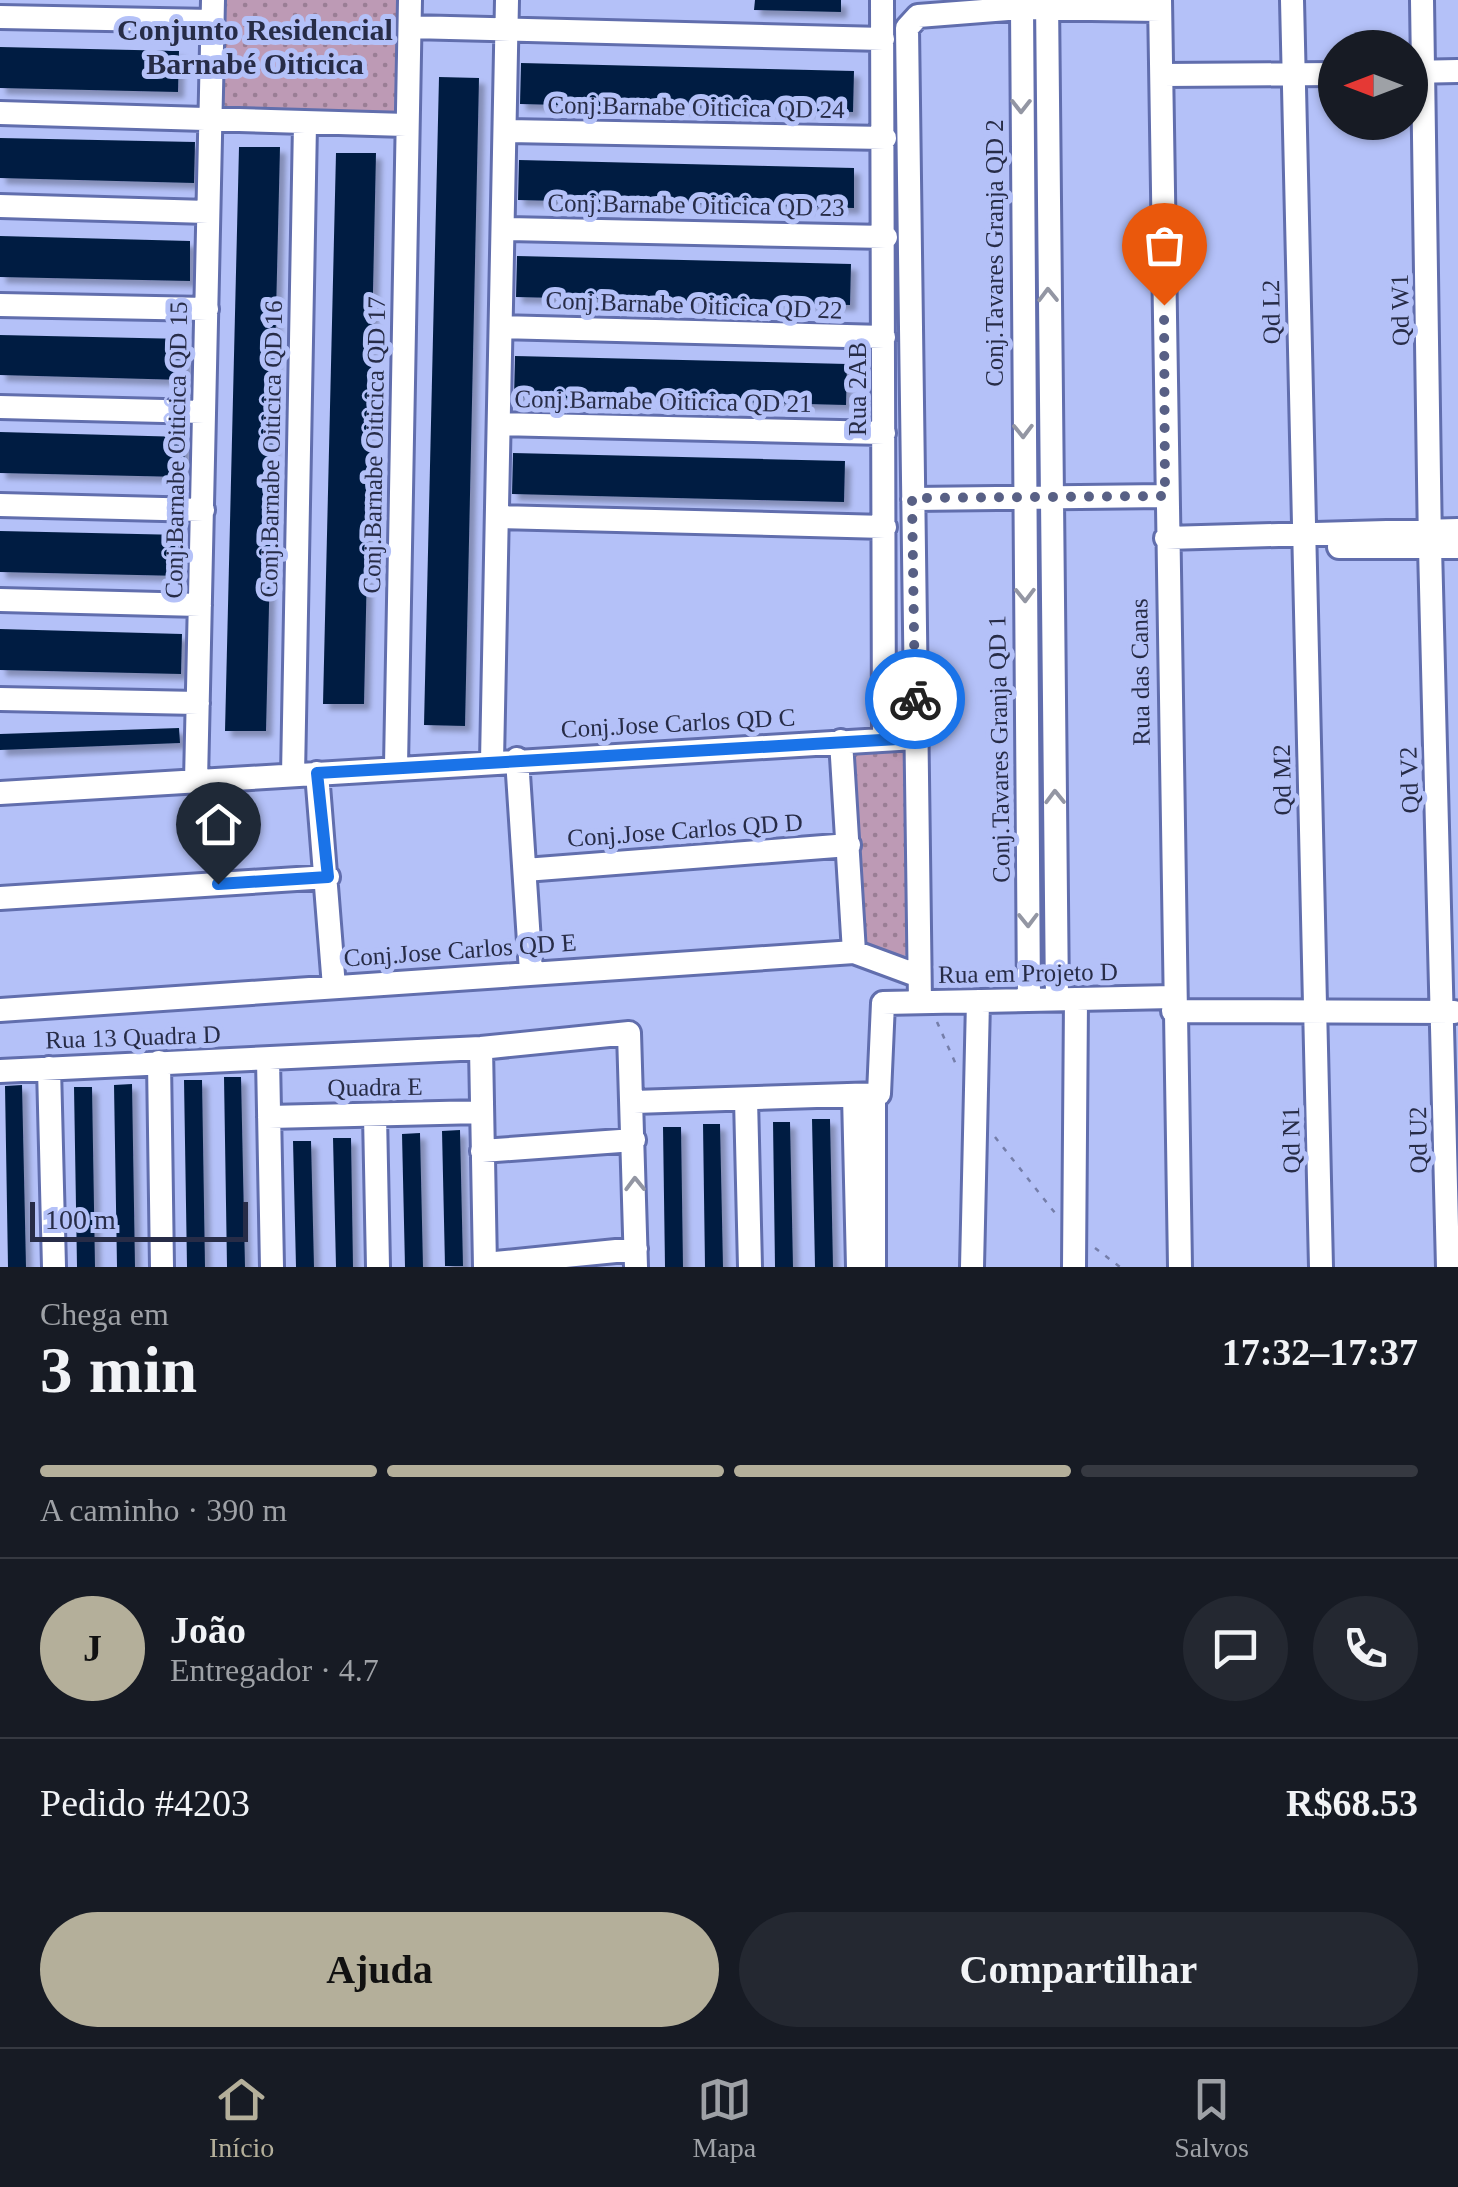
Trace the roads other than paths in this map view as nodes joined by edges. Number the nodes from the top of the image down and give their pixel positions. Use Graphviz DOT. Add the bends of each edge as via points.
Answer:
graph roads {
  1 [pos="410,0"];
  2 [pos="508,0"];
  3 [pos="882,0"];
  4 [pos="1292,0"];
  5 [pos="1422,0"];
  6 [pos="1047,4"];
  7 [pos="1160,5"];
  8 [pos="1007,6"];
  9 [pos="213,11"];
  10 [pos="0,17"];
  11 [pos="410,28"];
  12 [pos="1420,30"];
  13 [pos="506,31"];
  14 [pos="883,40"];
  15 [pos="1458,71"];
  16 [pos="1428,72"];
  17 [pos="1293,74"];
  18 [pos="1318,74"];
  19 [pos="1162,75"];
  20 [pos="0,114"];
  21 [pos="210,120"];
  22 [pos="304,124"];
  23 [pos="406,126"];
  24 [pos="506,131"];
  25 [pos="885,138"];
  26 [pos="1419,140"];
  27 [pos="0,206"];
  28 [pos="208,212"];
  29 [pos="504,228"];
  30 [pos="1047,231"];
  31 [pos="1020,232"];
  32 [pos="886,238"];
  33 [pos="0,305"];
  34 [pos="207,310"];
  35 [pos="503,327"];
  36 [pos="884,338"];
  37 [pos="0,408"];
  38 [pos="204,412"];
  39 [pos="500,424"];
  40 [pos="884,433"];
  41 [pos="1165,496"];
  42 [pos="1052,497"];
  43 [pos="912,498"];
  44 [pos="1024,498"];
  45 [pos="0,505"];
  46 [pos="202,510"];
  47 [pos="499,518"];
  48 [pos="885,526"];
  49 [pos="1458,530"];
  50 [pos="1430,539"];
  51 [pos="1304,540"];
  52 [pos="1166,544"];
  53 [pos="1458,547"];
  54 [pos="0,600"];
  55 [pos="200,604"];
  56 [pos="0,698"];
  57 [pos="198,702"];
  58 [pos="915,738"];
  59 [pos="884,739"];
  60 [pos="842,741"];
  61 [pos="517,759"];
  62 [pos="492,761"];
  63 [pos="396,766"];
  64 [pos="317,773"];
  65 [pos="293,774"];
  66 [pos="196,781"];
  67 [pos="0,792"];
  68 [pos="849,846"];
  69 [pos="525,870"];
  70 [pos="328,877"];
  71 [pos="0,898"];
  72 [pos="854,952"];
  73 [pos="531,972"];
  74 [pos="919,976"];
  75 [pos="334,987"];
  76 [pos="1066,999"];
  77 [pos="1028,1000"];
  78 [pos="978,1001"];
  79 [pos="924,1002"];
  80 [pos="1173,1004"];
  81 [pos="0,1010"];
  82 [pos="1316,1012"];
  83 [pos="1451,1012"];
  84 [pos="481,1048"];
  85 [pos="268,1059"];
  86 [pos="159,1062"];
  87 [pos="49,1068"];
  88 [pos="0,1071"];
  89 [pos="864,1095"];
  90 [pos="746,1099"];
  91 [pos="634,1102"];
  92 [pos="482,1112"];
  93 [pos="376,1115"];
  94 [pos="269,1116"];
  95 [pos="634,1140"];
  96 [pos="482,1151"];
  97 [pos="636,1258"];
  98 [pos="485,1265"];
  99 [pos="54,1267"];
  100 [pos="162,1267"];
  101 [pos="272,1267"];
  102 [pos="378,1267"];
  103 [pos="750,1267"];
  104 [pos="858,1267"];
  105 [pos="874,1267"];
  106 [pos="972,1267"];
  107 [pos="1074,1267"];
  108 [pos="1180,1267"];
  109 [pos="1321,1267"];
  110 [pos="1448,1267"];
  1 -- 11 [label="street, Conj.Barnabe Oiticica QD 17"];
  2 -- 13 [label="street"];
  3 -- 14 [label="street, Rua 2AB"];
  4 -- 17 [label="street, Qd L2"];
  5 -- 12 [label="street, Qd W1"];
  6 -- 7 [label="street"];
  6 -- 8 [label="street"];
  6 -- 30 [label="street"];
  7 -- 19 [label="street, Rua das Canas"];
  8 -- 31 [label="street, Conj.Tavares Granja QD 2, one-way"];
  8 -- 43 [label="street" via="918,16 906,33"];
  9 -- 10 [label="street"];
  9 -- 21 [label="street, Conj.Barnabe Oiticica QD 15"];
  11 -- 13 [label="street"];
  11 -- 23 [label="street, Conj.Barnabe Oiticica QD 17"];
  13 -- 14 [label="street"];
  13 -- 24 [label="street"];
  14 -- 25 [label="street, Rua 2AB"];
  15 -- 16 [label="street"];
  17 -- 18 [label="street"];
  17 -- 19 [label="street"];
  17 -- 51 [label="street, Qd L2"];
  19 -- 41 [label="street, Rua das Canas"];
  20 -- 21 [label="street"];
  21 -- 22 [label="street"];
  21 -- 28 [label="street, Conj.Barnabe Oiticica QD 15"];
  22 -- 23 [label="street"];
  22 -- 65 [label="street, Conj.Barnabe Oiticica QD 16"];
  23 -- 63 [label="street, Conj.Barnabe Oiticica QD 17"];
  24 -- 25 [label="street, Conj.Barnabe Oiticica QD 24"];
  24 -- 29 [label="street"];
  25 -- 32 [label="street, Rua 2AB"];
  26 -- 50 [label="street, Qd W1"];
  27 -- 28 [label="street"];
  28 -- 34 [label="street, Conj.Barnabe Oiticica QD 15"];
  29 -- 32 [label="street, Conj.Barnabe Oiticica QD 23"];
  29 -- 35 [label="street"];
  30 -- 31 [label="street"];
  42 -- 30 [label="street, one-way"];
  31 -- 44 [label="street, Conj.Tavares Granja QD 2, one-way"];
  32 -- 36 [label="street, Rua 2AB"];
  33 -- 34 [label="street"];
  34 -- 38 [label="street, Conj.Barnabe Oiticica QD 15"];
  35 -- 36 [label="street, Conj.Barnabe Oiticica QD 22"];
  35 -- 39 [label="street"];
  36 -- 40 [label="street, Rua 2AB"];
  37 -- 38 [label="street"];
  38 -- 46 [label="street, Conj.Barnabe Oiticica QD 15"];
  39 -- 40 [label="street, Conj.Barnabe Oiticica QD 21"];
  39 -- 47 [label="street"];
  40 -- 48 [label="street, Rua 2AB"];
  41 -- 42 [label="street"];
  41 -- 52 [label="street, Rua das Canas"];
  42 -- 44 [label="street"];
  76 -- 42 [label="street, one-way"];
  43 -- 44 [label="street"];
  43 -- 58 [label="street"];
  44 -- 77 [label="street, Conj.Tavares Granja QD 1, one-way"];
  45 -- 46 [label="street"];
  46 -- 55 [label="street, Conj.Barnabe Oiticica QD 15"];
  47 -- 48 [label="street"];
  47 -- 62 [label="street"];
  48 -- 59 [label="street, Rua 2AB"];
  49 -- 50 [label="street"];
  50 -- 51 [label="street"];
  50 -- 53 [label="street"];
  50 -- 83 [label="street, Qd V2"];
  51 -- 52 [label="street"];
  51 -- 82 [label="street, Qd M2"];
  52 -- 80 [label="street, Rua das Canas"];
  54 -- 55 [label="street"];
  55 -- 57 [label="street, Conj.Barnabe Oiticica QD 15"];
  56 -- 57 [label="street"];
  57 -- 66 [label="street, Conj.Barnabe Oiticica QD 15"];
  58 -- 59 [label="street, Conj.Jose Carlos QD C"];
  58 -- 74 [label="street"];
  59 -- 60 [label="street, Conj.Jose Carlos QD C"];
  60 -- 61 [label="street, Conj.Jose Carlos QD C"];
  60 -- 68 [label="street"];
  61 -- 62 [label="street, Conj.Jose Carlos QD C"];
  61 -- 69 [label="street"];
  62 -- 63 [label="street, Conj.Jose Carlos QD C"];
  63 -- 64 [label="street, Conj.Jose Carlos QD C"];
  64 -- 65 [label="street, Conj.Jose Carlos QD C"];
  64 -- 70 [label="street"];
  65 -- 66 [label="street, Conj.Jose Carlos QD C"];
  66 -- 67 [label="street, Conj.Jose Carlos QD C"];
  68 -- 69 [label="street, Conj.Jose Carlos QD D"];
  68 -- 72 [label="street"];
  69 -- 73 [label="street"];
  70 -- 71 [label="street"];
  70 -- 75 [label="street"];
  72 -- 73 [label="street, Conj.Jose Carlos QD E"];
  72 -- 74 [label="street, Conj.Jose Carlos QD E"];
  73 -- 75 [label="street, Conj.Jose Carlos QD E"];
  74 -- 79 [label="street"];
  75 -- 81 [label="street, Conj.Jose Carlos QD E"];
  76 -- 77 [label="street, Rua em Projeto D"];
  76 -- 80 [label="street, Rua em Projeto D"];
  76 -- 107 [label="street"];
  77 -- 78 [label="street, Rua em Projeto D"];
  78 -- 79 [label="street, Rua em Projeto D"];
  78 -- 106 [label="street"];
  79 -- 89 [label="street, Rua em Projeto D" via="884,1003 879,1094"];
  80 -- 82 [label="street, Rua em Projeto D"];
  80 -- 108 [label="street, Rua das Canas"];
  82 -- 83 [label="street, Rua em Projeto D"];
  82 -- 109 [label="street, Qd N1"];
  83 -- 110 [label="street, Qd U2"];
  84 -- 85 [label="street, Rua 13 Quadra D"];
  84 -- 91 [label="street, Rua 13 Quadra D" via="631,1033"];
  84 -- 92 [label="street"];
  85 -- 86 [label="street, Rua 13 Quadra D"];
  85 -- 94 [label="street"];
  86 -- 87 [label="street, Rua 13 Quadra D"];
  86 -- 100 [label="street"];
  87 -- 88 [label="street, Rua 13 Quadra D"];
  87 -- 99 [label="street"];
  89 -- 90 [label="street"];
  89 -- 104 [label="street"];
  89 -- 105 [label="street"];
  90 -- 91 [label="street"];
  90 -- 103 [label="street"];
  91 -- 95 [label="street"];
  92 -- 93 [label="street, Quadra E"];
  92 -- 96 [label="street"];
  93 -- 94 [label="street, Quadra E"];
  93 -- 102 [label="street"];
  94 -- 101 [label="street"];
  95 -- 96 [label="street"];
  97 -- 95 [label="street, one-way"];
  96 -- 98 [label="street"];
  97 -- 98 [label="street"];
}
